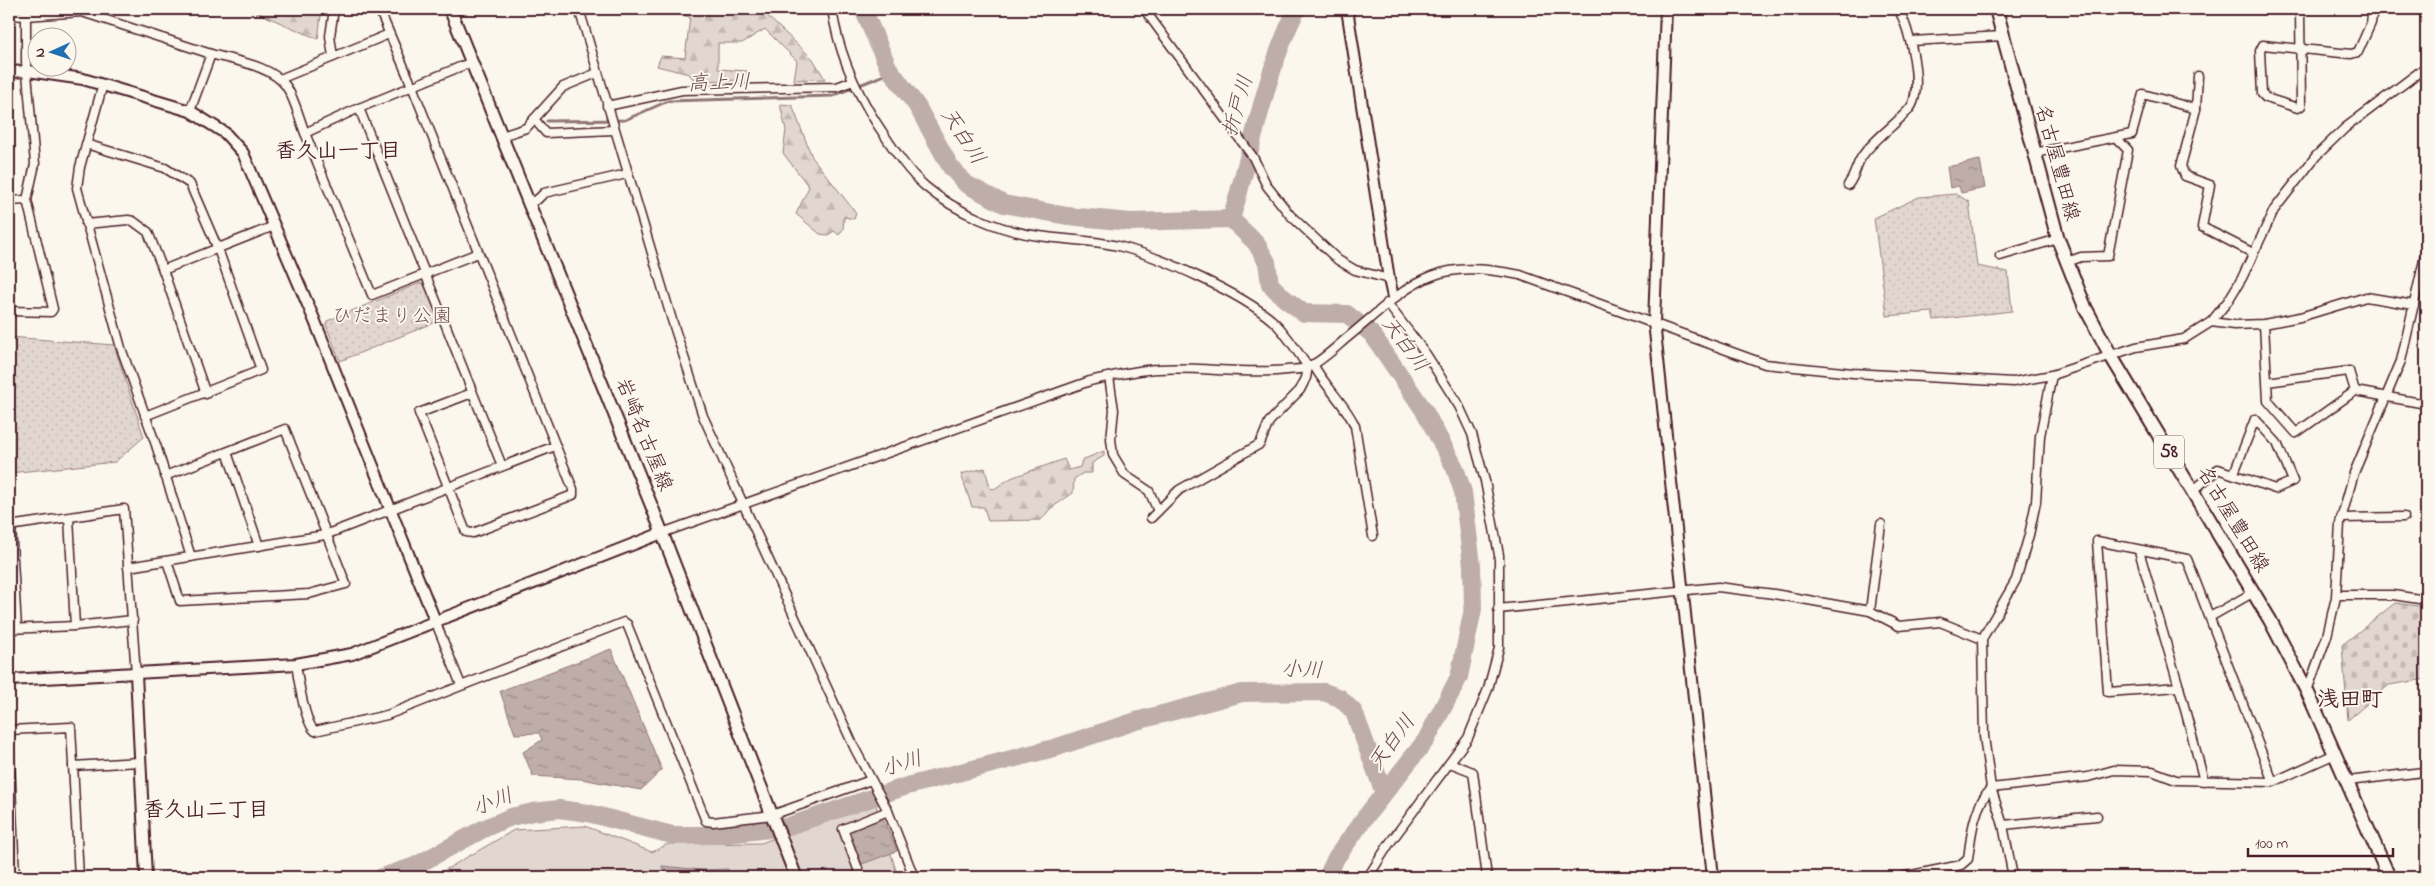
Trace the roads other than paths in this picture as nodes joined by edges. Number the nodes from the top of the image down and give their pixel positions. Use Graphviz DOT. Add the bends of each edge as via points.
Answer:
graph roads {
  1 [pos="334,9"];
  2 [pos="379,9"];
  3 [pos="450,9"];
  4 [pos="578,9"];
  5 [pos="832,9"];
  6 [pos="1144,9"];
  7 [pos="1346,9"];
  8 [pos="1666,9"];
  9 [pos="1898,9"];
  10 [pos="1996,9"];
  11 [pos="2300,9"];
  12 [pos="2373,9"];
  13 [pos="26,13"];
  14 [pos="9,15"];
  15 [pos="389,34"];
  16 [pos="2003,36"];
  17 [pos="1911,40"];
  18 [pos="2300,50"];
  19 [pos="211,54"];
  20 [pos="333,57"];
  21 [pos="472,62"];
  22 [pos="2426,67"];
  23 [pos="9,72"];
  24 [pos="28,72"];
  25 [pos="597,73"];
  26 [pos="2198,76"];
  27 [pos="28,78"];
  28 [pos="76,78"];
  29 [pos="280,79"];
  30 [pos="853,82"];
  31 [pos="103,84"];
  32 [pos="412,86"];
  33 [pos="607,106"];
  34 [pos="359,108"];
  35 [pos="2196,109"];
  36 [pos="190,111"];
  37 [pos="534,119"];
  38 [pos="612,123"];
  39 [pos="305,133"];
  40 [pos="502,136"];
  41 [pos="2116,138"];
  42 [pos="86,144"];
  43 [pos="2034,153"];
  44 [pos="627,174"];
  45 [pos="1848,184"];
  46 [pos="27,200"];
  47 [pos="9,201"];
  48 [pos="529,203"];
  49 [pos="86,224"];
  50 [pos="274,226"];
  51 [pos="2058,239"];
  52 [pos="218,249"];
  53 [pos="2426,251"];
  54 [pos="478,253"];
  55 [pos="2253,253"];
  56 [pos="2000,256"];
  57 [pos="2067,262"];
  58 [pos="163,270"];
  59 [pos="2424,271"];
  60 [pos="425,274"];
  61 [pos="1389,279"];
  62 [pos="1390,300"];
  63 [pos="2414,305"];
  64 [pos="9,311"];
  65 [pos="1654,322"];
  66 [pos="2211,322"];
  67 [pos="2264,324"];
  68 [pos="2111,356"];
  69 [pos="1311,366"];
  70 [pos="2052,375"];
  71 [pos="1109,377"];
  72 [pos="2267,382"];
  73 [pos="2355,392"];
  74 [pos="472,393"];
  75 [pos="206,394"];
  76 [pos="2387,398"];
  77 [pos="2426,404"];
  78 [pos="145,416"];
  79 [pos="555,446"];
  80 [pos="227,452"];
  81 [pos="502,466"];
  82 [pos="2234,474"];
  83 [pos="165,476"];
  84 [pos="449,486"];
  85 [pos="2193,491"];
  86 [pos="741,504"];
  87 [pos="391,510"];
  88 [pos="1158,511"];
  89 [pos="2404,517"];
  90 [pos="68,518"];
  91 [pos="1151,518"];
  92 [pos="2341,518"];
  93 [pos="1881,524"];
  94 [pos="10,526"];
  95 [pos="662,534"];
  96 [pos="325,536"];
  97 [pos="1373,536"];
  98 [pos="259,546"];
  99 [pos="2139,551"];
  100 [pos="191,556"];
  101 [pos="167,561"];
  102 [pos="128,567"];
  103 [pos="1681,592"];
  104 [pos="2254,592"];
  105 [pos="2337,595"];
  106 [pos="2426,600"];
  107 [pos="1498,609"];
  108 [pos="1870,611"];
  109 [pos="2210,617"];
  110 [pos="133,620"];
  111 [pos="436,623"];
  112 [pos="75,626"];
  113 [pos="13,628"];
  114 [pos="1982,639"];
  115 [pos="296,664"];
  116 [pos="136,674"];
  117 [pos="9,680"];
  118 [pos="461,685"];
  119 [pos="2178,687"];
  120 [pos="2307,691"];
  121 [pos="9,730"];
  122 [pos="9,738"];
  123 [pos="2335,754"];
  124 [pos="139,762"];
  125 [pos="1450,763"];
  126 [pos="73,766"];
  127 [pos="2426,768"];
  128 [pos="2204,781"];
  129 [pos="2348,781"];
  130 [pos="2273,782"];
  131 [pos="873,783"];
  132 [pos="1991,788"];
  133 [pos="888,811"];
  134 [pos="2097,816"];
  135 [pos="774,818"];
  136 [pos="2003,825"];
  137 [pos="15,877"];
  138 [pos="79,877"];
  139 [pos="146,877"];
  140 [pos="796,877"];
  141 [pos="861,877"];
  142 [pos="914,877"];
  143 [pos="1368,877"];
  144 [pos="1487,877"];
  145 [pos="1713,877"];
  146 [pos="1902,877"];
  147 [pos="2013,877"];
  148 [pos="2389,877"];
  1 -- 20 [label="street" via="330,36"];
  2 -- 15 [label="street"];
  3 -- 21 [label="main road, 岩崎名古屋線"];
  4 -- 25 [label="street"];
  5 -- 30 [label="street" via="838,44"];
  6 -- 61 [label="street" via="1252,157 1267,186 1290,215 1338,260 1355,270"];
  7 -- 61 [label="street"];
  8 -- 65 [label="street"];
  9 -- 17 [label="street" via="1908,26"];
  10 -- 16 [label="main road, 名古屋豊田線 / 58"];
  11 -- 18 [label="street"];
  12 -- 18 [label="street" via="2371,23 2358,52"];
  13 -- 14 [label="street"];
  13 -- 19 [label="street" via="82,12"];
  13 -- 24 [label="street"];
  15 -- 20 [label="street"];
  15 -- 32 [label="street"];
  16 -- 17 [label="street"];
  16 -- 43 [label="main road, 名古屋豊田線 / 58"];
  17 -- 45 [label="street" via="1914,94 1911,107 1862,157"];
  18 -- 18 [label="street" via="2301,106 2298,108 2266,98 2262,94 2260,51 2263,45"];
  19 -- 29 [label="street" via="267,71"];
  19 -- 36 [label="street"];
  20 -- 29 [label="street"];
  21 -- 32 [label="street"];
  21 -- 40 [label="main road, 岩崎名古屋線"];
  22 -- 55 [label="street" via="2345,128 2316,156 2274,210"];
  23 -- 24 [label="street"];
  25 -- 33 [label="street"];
  25 -- 37 [label="street" via="562,87"];
  26 -- 35 [label="street"];
  27 -- 46 [label="street" via="34,164"];
  28 -- 31 [label="street"];
  29 -- 39 [label="street" via="287,88"];
  30 -- 33 [label="street" via="836,86 682,90"];
  30 -- 69 [label="street" via="910,170 943,199 974,216 1014,230 1117,246 1197,278 1263,313"];
  31 -- 36 [label="street"];
  31 -- 42 [label="street"];
  32 -- 34 [label="street"];
  32 -- 54 [label="street"];
  33 -- 38 [label="street"];
  34 -- 39 [label="street"];
  34 -- 60 [label="street"];
  35 -- 41 [label="street" via="2143,94 2132,134"];
  35 -- 55 [label="street" via="2181,166 2185,176 2210,185 2202,227"];
  36 -- 50 [label="street" via="226,133 243,153"];
  37 -- 38 [label="street" via="546,133"];
  37 -- 40 [label="street" via="526,128"];
  38 -- 44 [label="street"];
  39 -- 60 [label="street" via="372,295"];
  40 -- 48 [label="main road, 岩崎名古屋線"];
  41 -- 43 [label="street"];
  41 -- 57 [label="street" via="2128,150 2108,256 2081,257"];
  42 -- 49 [label="street" via="77,181"];
  42 -- 52 [label="street" via="165,168 190,184"];
  43 -- 51 [label="main road, 名古屋豊田線 / 58"];
  44 -- 48 [label="street" via="544,193"];
  44 -- 86 [label="street" via="703,416"];
  46 -- 47 [label="street"];
  46 -- 64 [label="street" via="53,309 51,312"];
  48 -- 95 [label="main road, 岩崎名古屋線"];
  49 -- 58 [label="street" via="133,221 148,232"];
  49 -- 78 [label="street" via="121,348"];
  50 -- 52 [label="street"];
  50 -- 87 [label="street"];
  51 -- 56 [label="street"];
  51 -- 57 [label="main road, 名古屋豊田線 / 58"];
  52 -- 58 [label="street"];
  52 -- 75 [label="street" via="261,370"];
  53 -- 59 [label="street"];
  54 -- 60 [label="street"];
  54 -- 79 [label="street"];
  55 -- 66 [label="street" via="2228,301"];
  57 -- 68 [label="main road, 名古屋豊田線 / 58" via="2085,307"];
  58 -- 75 [label="street"];
  59 -- 63 [label="street"];
  60 -- 74 [label="street"];
  61 -- 62 [label="street"];
  62 -- 65 [label="street" via="1436,273 1474,268 1520,275"];
  62 -- 69 [label="street"];
  62 -- 107 [label="street" via="1459,406 1472,434 1496,528"];
  63 -- 67 [label="street" via="2366,297"];
  63 -- 76 [label="street" via="2401,361"];
  65 -- 70 [label="street" via="1765,364 1853,373 2013,382"];
  65 -- 103 [label="street"];
  66 -- 67 [label="street"];
  66 -- 68 [label="street" via="2184,339 2136,347"];
  67 -- 72 [label="street"];
  68 -- 70 [label="street"];
  68 -- 85 [label="main road, 名古屋豊田線 / 58"];
  69 -- 71 [label="street" via="1277,371 1229,372 1158,369"];
  69 -- 88 [label="street" via="1300,390 1269,422 1260,444 1179,490"];
  69 -- 97 [label="street" via="1355,426"];
  70 -- 114 [label="street" via="2040,436 2036,502 2029,534 2016,580"];
  71 -- 86 [label="street" via="985,416"];
  71 -- 88 [label="street" via="1114,410 1113,455 1125,475 1149,491"];
  72 -- 73 [label="street" via="2349,371"];
  72 -- 73 [label="street" via="2268,401 2296,433"];
  73 -- 76 [label="street"];
  74 -- 81 [label="street"];
  74 -- 84 [label="street" via="419,413"];
  75 -- 78 [label="street"];
  76 -- 77 [label="street"];
  76 -- 92 [label="street" via="2354,472"];
  78 -- 83 [label="street"];
  79 -- 81 [label="street"];
  79 -- 84 [label="street" via="573,489 573,494 567,498 470,534 466,532"];
  80 -- 83 [label="street"];
  80 -- 96 [label="street" via="285,429"];
  80 -- 98 [label="street"];
  81 -- 84 [label="street"];
  82 -- 82 [label="street" via="2275,489 2293,481 2277,443 2255,419"];
  82 -- 85 [label="street" via="2218,470"];
  83 -- 100 [label="street"];
  84 -- 87 [label="street"];
  85 -- 104 [label="main road, 名古屋豊田線 / 58"];
  86 -- 95 [label="street"];
  86 -- 131 [label="street"];
  87 -- 96 [label="street"];
  87 -- 111 [label="street"];
  88 -- 91 [label="street"];
  89 -- 92 [label="street"];
  90 -- 94 [label="street"];
  90 -- 102 [label="street" via="124,510"];
  90 -- 112 [label="street"];
  92 -- 105 [label="street"];
  93 -- 108 [label="street"];
  94 -- 113 [label="street"];
  95 -- 111 [label="street"];
  95 -- 135 [label="main road, 岩崎名古屋線"];
  96 -- 98 [label="street"];
  96 -- 101 [label="street" via="346,584 309,594 180,602"];
  98 -- 100 [label="street"];
  99 -- 109 [label="street" via="2186,559"];
  99 -- 119 [label="street"];
  99 -- 119 [label="street" via="2097,541 2108,692"];
  100 -- 101 [label="street"];
  101 -- 102 [label="street"];
  102 -- 110 [label="street"];
  103 -- 107 [label="street"];
  103 -- 108 [label="street" via="1718,586"];
  103 -- 145 [label="street"];
  104 -- 109 [label="street"];
  104 -- 120 [label="main road, 名古屋豊田線 / 58"];
  105 -- 106 [label="street" via="2393,595"];
  105 -- 120 [label="street" via="2327,636"];
  107 -- 125 [label="street" via="1498,648 1488,689 1468,738"];
  108 -- 114 [label="street" via="1899,626 1940,622"];
  109 -- 130 [label="street"];
  110 -- 112 [label="street"];
  110 -- 116 [label="street"];
  111 -- 115 [label="street" via="352,654"];
  111 -- 118 [label="street"];
  112 -- 113 [label="street"];
  114 -- 132 [label="street" via="1984,718"];
  115 -- 116 [label="street"];
  115 -- 118 [label="street" via="307,717 314,731 377,718"];
  116 -- 117 [label="street"];
  116 -- 124 [label="street"];
  118 -- 135 [label="street" via="624,622 659,700 706,821"];
  119 -- 128 [label="street"];
  120 -- 123 [label="main road, 名古屋豊田線 / 58"];
  121 -- 126 [label="street" via="71,726"];
  122 -- 137 [label="street"];
  123 -- 129 [label="main road, 名古屋豊田線 / 58"];
  123 -- 130 [label="street"];
  124 -- 126 [label="street"];
  124 -- 139 [label="street"];
  125 -- 143 [label="street"];
  125 -- 144 [label="street" via="1473,772"];
  126 -- 138 [label="street"];
  127 -- 129 [label="street" via="2422,772"];
  128 -- 130 [label="street"];
  128 -- 132 [label="street" via="2176,780 2152,771 2114,770 2088,777"];
  129 -- 148 [label="main road, 名古屋豊田線 / 58"];
  131 -- 133 [label="street"];
  131 -- 135 [label="street"];
  132 -- 136 [label="street"];
  132 -- 146 [label="street" via="1982,798 1968,859 1961,865"];
  133 -- 141 [label="street" via="843,829"];
  133 -- 142 [label="street"];
  134 -- 136 [label="street"];
  135 -- 140 [label="main road, 岩崎名古屋線"];
  136 -- 147 [label="street"];
}
